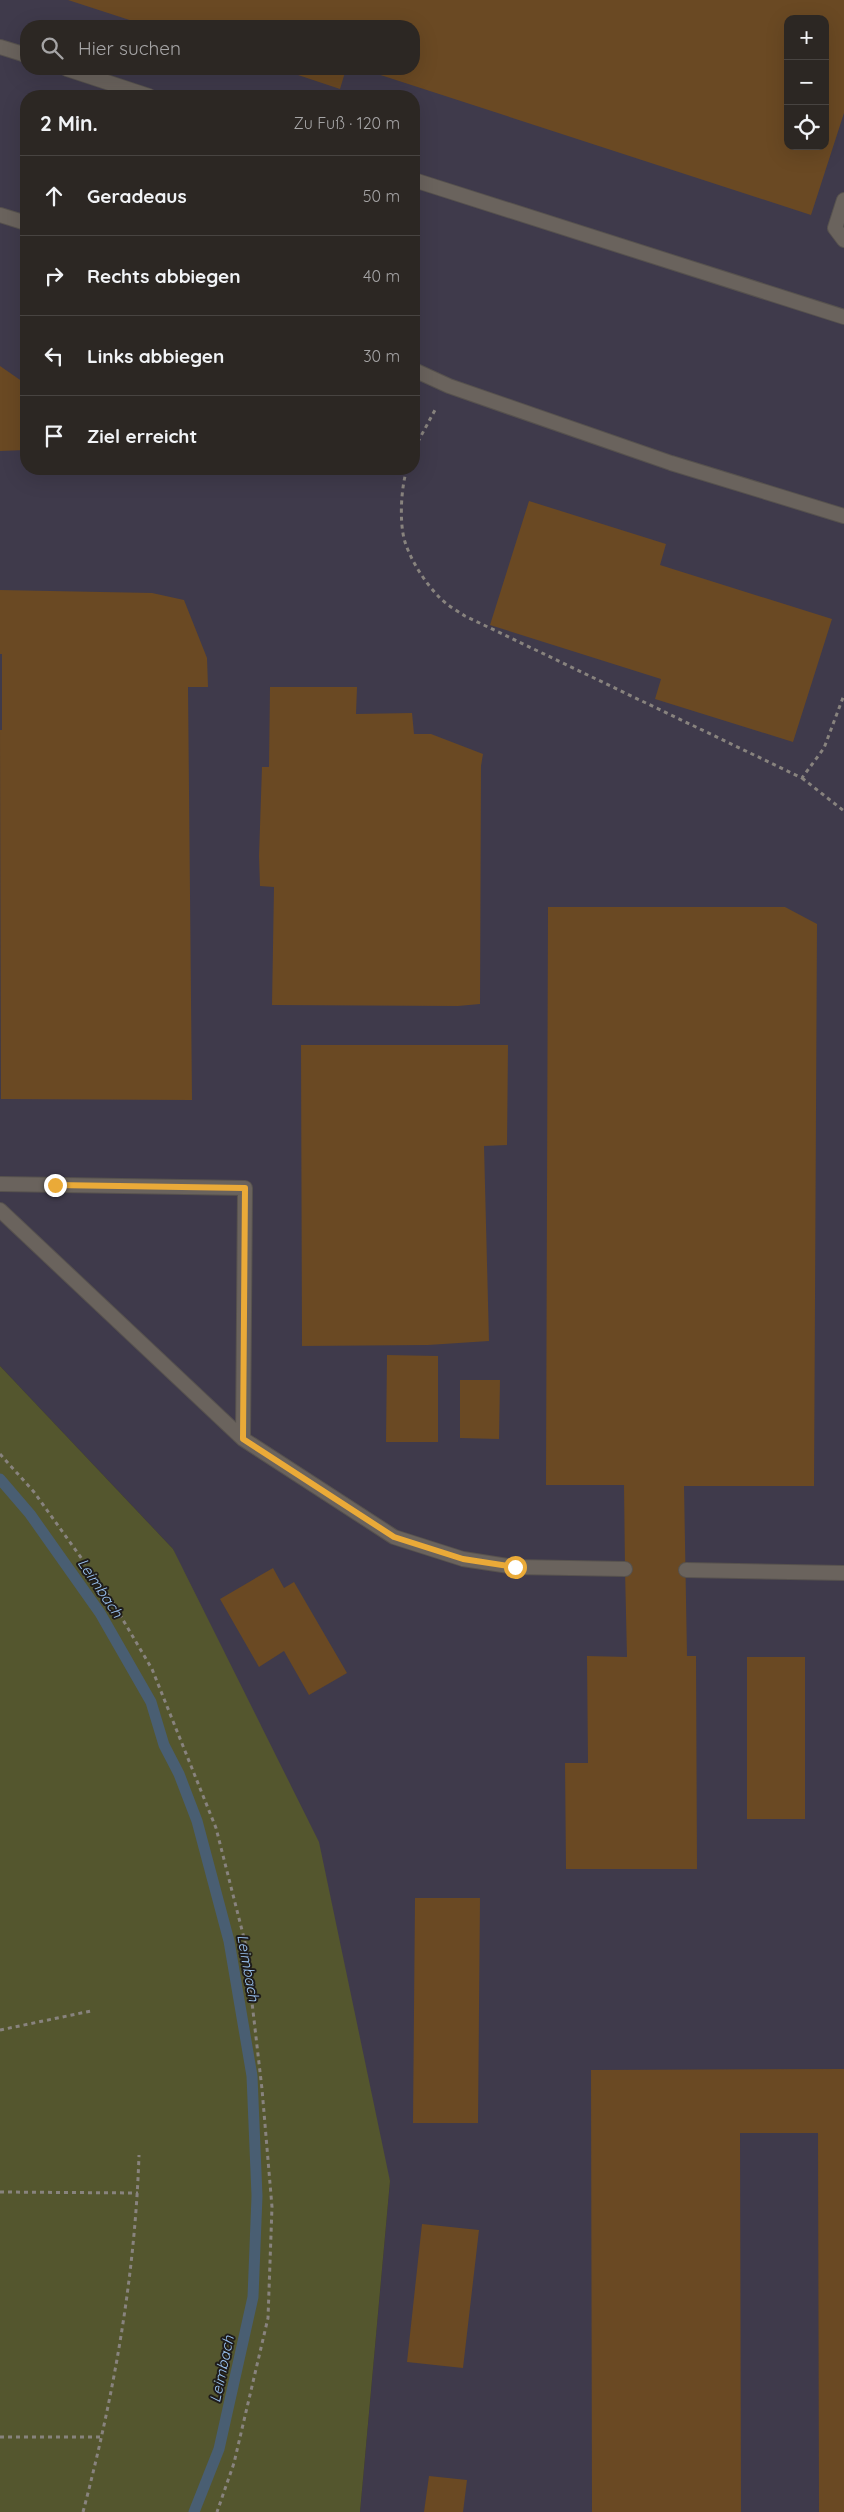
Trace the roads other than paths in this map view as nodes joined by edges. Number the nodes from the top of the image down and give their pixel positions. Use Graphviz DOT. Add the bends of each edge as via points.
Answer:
graph roads {
  1 [pos="0,47"];
  2 [pos="20,53"];
  3 [pos="86,75"];
  4 [pos="131,90"];
  5 [pos="420,182"];
  6 [pos="844,200"];
  7 [pos="0,215"];
  8 [pos="20,221"];
  9 [pos="844,240"];
  10 [pos="844,317"];
  11 [pos="420,373"];
  12 [pos="844,516"];
  13 [pos="0,1184"];
  14 [pos="0,1210"];
  15 [pos="243,1439"];
  16 [pos="626,1569"];
  17 [pos="686,1570"];
  18 [pos="844,1573"];
  1 -- 2 [label="lane"];
  3 -- 4 [label="lane"];
  5 -- 10 [label="lane"];
  6 -- 9 [label="lane" via="835,228"];
  7 -- 8 [label="lane"];
  11 -- 12 [label="lane" via="449,386 671,463"];
  13 -- 15 [label="lane" via="245,1188"];
  14 -- 15 [label="lane"];
  15 -- 16 [label="lane" via="394,1537 463,1559 515,1567"];
  17 -- 18 [label="lane"];
}
